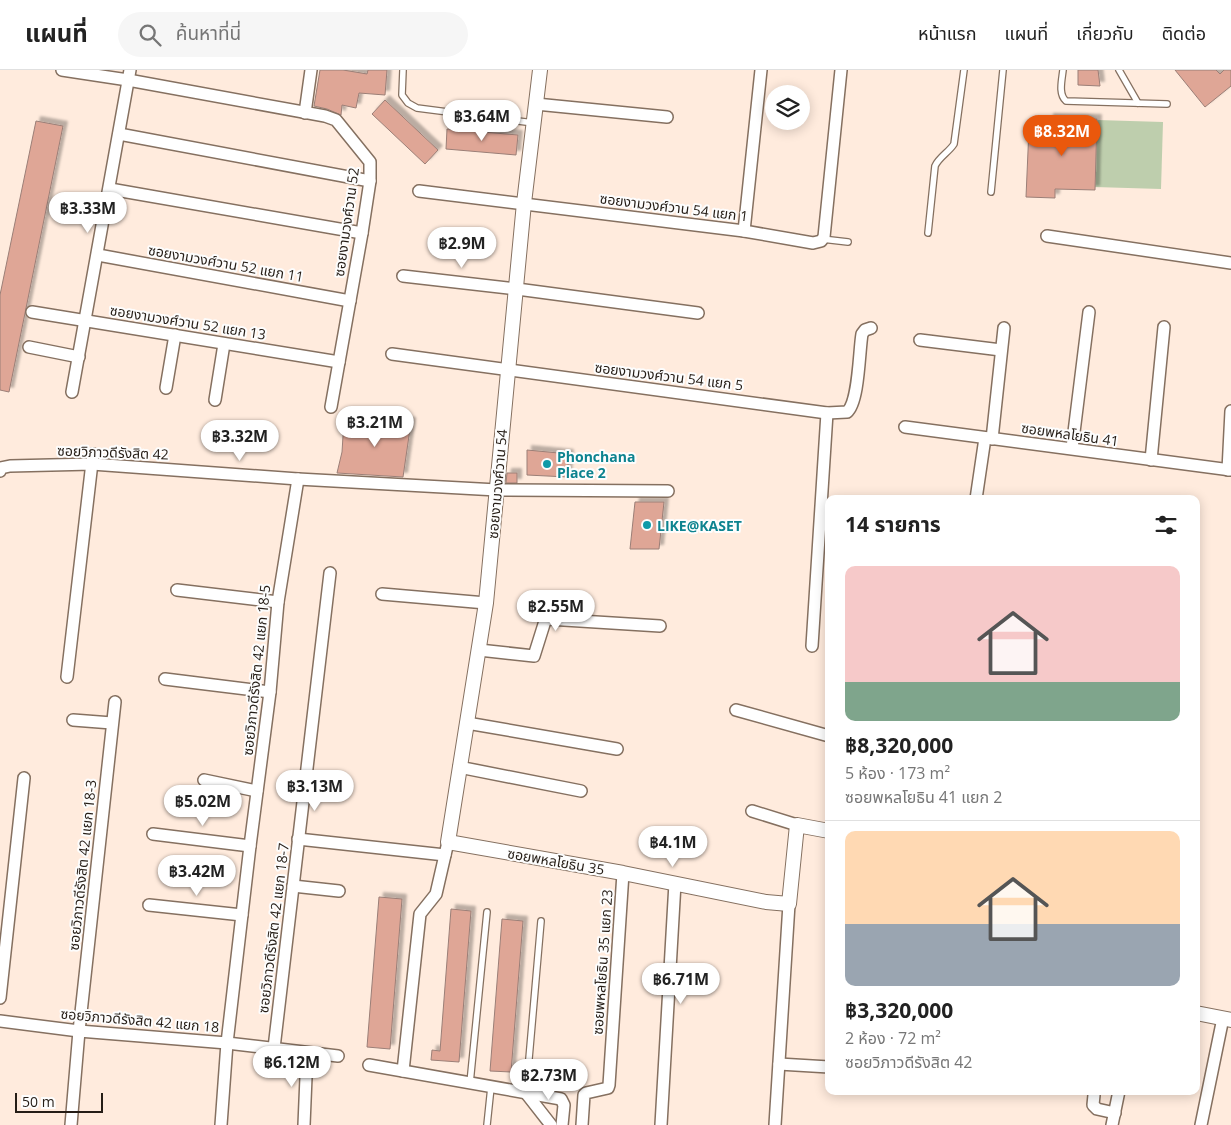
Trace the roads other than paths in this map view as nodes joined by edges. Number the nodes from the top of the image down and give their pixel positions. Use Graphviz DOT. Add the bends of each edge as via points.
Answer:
graph roads {
  1 [pos="62,70"];
  2 [pos="311,70"];
  3 [pos="403,70"];
  4 [pos="540,70"];
  5 [pos="761,70"];
  6 [pos="841,70"];
  7 [pos="964,70"];
  8 [pos="1002,70"];
  9 [pos="1063,70"];
  10 [pos="1120,70"];
  11 [pos="129,75"];
  12 [pos="1138,103"];
  13 [pos="536,104"];
  14 [pos="1168,104"];
  15 [pos="305,113"];
  16 [pos="667,117"];
  17 [pos="534,123"];
  18 [pos="119,134"];
  19 [pos="370,181"];
  20 [pos="110,189"];
  21 [pos="419,191"];
  22 [pos="991,192"];
  23 [pos="524,203"];
  24 [pos="744,231"];
  25 [pos="362,233"];
  26 [pos="928,233"];
  27 [pos="1047,236"];
  28 [pos="822,240"];
  29 [pos="848,242"];
  30 [pos="98,255"];
  31 [pos="1231,263"];
  32 [pos="403,276"];
  33 [pos="517,289"];
  34 [pos="350,301"];
  35 [pos="32,312"];
  36 [pos="1089,312"];
  37 [pos="698,313"];
  38 [pos="85,321"];
  39 [pos="1164,327"];
  40 [pos="871,328"];
  41 [pos="1004,328"];
  42 [pos="175,335"];
  43 [pos="920,340"];
  44 [pos="224,344"];
  45 [pos="29,347"];
  46 [pos="1002,350"];
  47 [pos="392,354"];
  48 [pos="79,357"];
  49 [pos="339,362"];
  50 [pos="508,370"];
  51 [pos="166,388"];
  52 [pos="72,392"];
  53 [pos="215,400"];
  54 [pos="331,408"];
  55 [pos="1231,411"];
  56 [pos="827,413"];
  57 [pos="905,427"];
  58 [pos="988,438"];
  59 [pos="1072,448"];
  60 [pos="92,459"];
  61 [pos="1151,460"];
  62 [pos="1229,470"];
  63 [pos="0,471"];
  64 [pos="298,479"];
  65 [pos="497,490"];
  66 [pos="668,491"];
  67 [pos="977,495"];
  68 [pos="330,573"];
  69 [pos="177,590"];
  70 [pos="382,594"];
  71 [pos="278,602"];
  72 [pos="486,603"];
  73 [pos="660,626"];
  74 [pos="812,646"];
  75 [pos="479,650"];
  76 [pos="67,677"];
  77 [pos="165,680"];
  78 [pos="270,692"];
  79 [pos="114,702"];
  80 [pos="736,710"];
  81 [pos="73,720"];
  82 [pos="112,723"];
  83 [pos="467,723"];
  84 [pos="825,735"];
  85 [pos="617,749"];
  86 [pos="459,767"];
  87 [pos="24,778"];
  88 [pos="204,780"];
  89 [pos="257,791"];
  90 [pos="581,791"];
  91 [pos="752,811"];
  92 [pos="796,825"];
  93 [pos="825,830"];
  94 [pos="153,834"];
  95 [pos="298,839"];
  96 [pos="250,846"];
  97 [pos="447,848"];
  98 [pos="623,873"];
  99 [pos="675,884"];
  100 [pos="293,886"];
  101 [pos="339,891"];
  102 [pos="789,904"];
  103 [pos="149,905"];
  104 [pos="487,912"];
  105 [pos="242,915"];
  106 [pos="541,920"];
  107 [pos="0,998"];
  108 [pos="1200,1014"];
  109 [pos="1227,1019"];
  110 [pos="0,1021"];
  111 [pos="79,1031"];
  112 [pos="227,1043"];
  113 [pos="274,1048"];
  114 [pos="307,1052"];
  115 [pos="338,1056"];
  116 [pos="779,1064"];
  117 [pos="369,1065"];
  118 [pos="825,1067"];
  119 [pos="403,1071"];
  120 [pos="470,1083"];
  121 [pos="490,1087"];
  122 [pos="526,1093"];
  123 [pos="1094,1095"];
  124 [pos="1118,1095"];
  125 [pos="1114,1113"];
  126 [pos="71,1125"];
  127 [pos="221,1125"];
  128 [pos="304,1125"];
  129 [pos="487,1125"];
  130 [pos="551,1125"];
  131 [pos="562,1125"];
  132 [pos="582,1125"];
  133 [pos="661,1125"];
  134 [pos="775,1125"];
  135 [pos="1112,1125"];
  136 [pos="1201,1125"];
  1 -- 11 [label="street, ซอยงามวงศ์วาน 52"];
  2 -- 15 [label="street"];
  3 -- 17 [label="lane" via="402,95 417,108"];
  4 -- 13 [label="street, ซอยงามวงศ์วาน 54"];
  5 -- 24 [label="street"];
  6 -- 28 [label="street"];
  7 -- 26 [label="lane" via="954,144 935,166"];
  8 -- 22 [label="lane"];
  9 -- 12 [label="lane" via="1061,93 1066,101"];
  10 -- 12 [label="lane"];
  11 -- 15 [label="street, ซอยงามวงศ์วาน 52"];
  11 -- 18 [label="street"];
  12 -- 14 [label="lane"];
  13 -- 16 [label="street"];
  13 -- 17 [label="street, ซอยงามวงศ์วาน 54"];
  15 -- 19 [label="street, ซอยงามวงศ์วาน 52" via="336,120 370,162"];
  17 -- 23 [label="street, ซอยงามวงศ์วาน 54"];
  18 -- 19 [label="street"];
  18 -- 20 [label="street"];
  19 -- 25 [label="street, ซอยงามวงศ์วาน 52"];
  20 -- 25 [label="street"];
  20 -- 30 [label="street"];
  21 -- 23 [label="street, ซอยงามวงศ์วาน 54 แยก 1"];
  23 -- 24 [label="street, ซอยงามวงศ์วาน 54 แยก 1"];
  23 -- 33 [label="street, ซอยงามวงศ์วาน 54"];
  24 -- 28 [label="street, ซอยงามวงศ์วาน 54 แยก 1" via="813,242"];
  25 -- 34 [label="street, ซอยงามวงศ์วาน 52"];
  27 -- 31 [label="street"];
  28 -- 29 [label="lane"];
  30 -- 34 [label="street, ซอยงามวงศ์วาน 52 แยก 11"];
  30 -- 38 [label="street"];
  32 -- 33 [label="street"];
  33 -- 37 [label="street"];
  33 -- 50 [label="street, ซอยงามวงศ์วาน 54"];
  34 -- 49 [label="street, ซอยงามวงศ์วาน 52"];
  35 -- 38 [label="street, ซอยงามวงศ์วาน 52 แยก 13"];
  36 -- 59 [label="street"];
  38 -- 42 [label="street, ซอยงามวงศ์วาน 52 แยก 13"];
  38 -- 48 [label="street"];
  39 -- 61 [label="street"];
  40 -- 56 [label="street, ซอยงามวงศ์วาน 54 แยก 5" via="862,334 852,406 847,412"];
  41 -- 46 [label="street"];
  42 -- 44 [label="street, ซอยงามวงศ์วาน 52 แยก 13"];
  42 -- 51 [label="street"];
  43 -- 46 [label="street"];
  44 -- 49 [label="street, ซอยงามวงศ์วาน 52 แยก 13"];
  44 -- 53 [label="street"];
  45 -- 48 [label="street"];
  46 -- 58 [label="street"];
  47 -- 50 [label="street, ซอยงามวงศ์วาน 54 แยก 5"];
  48 -- 52 [label="street"];
  49 -- 54 [label="street, ซอยงามวงศ์วาน 52"];
  50 -- 56 [label="street, ซอยงามวงศ์วาน 54 แยก 5"];
  50 -- 65 [label="street, ซอยงามวงศ์วาน 54"];
  55 -- 62 [label="street"];
  56 -- 74 [label="street"];
  57 -- 58 [label="street, ซอยพหลโยธิน 41"];
  58 -- 59 [label="street, ซอยพหลโยธิน 41"];
  58 -- 67 [label="street"];
  59 -- 61 [label="street, ซอยพหลโยธิน 41"];
  60 -- 63 [label="street, ซอยวิภาวดีรังสิต 42" via="10,466"];
  60 -- 64 [label="street, ซอยวิภาวดีรังสิต 42"];
  60 -- 76 [label="street"];
  61 -- 62 [label="street, ซอยพหลโยธิน 41"];
  64 -- 65 [label="street, ซอยวิภาวดีรังสิต 42"];
  64 -- 71 [label="street, ซอยวิภาวดีรังสิต 42 แยก 18-5"];
  65 -- 66 [label="street, ซอยวิภาวดีรังสิต 42"];
  65 -- 72 [label="street, ซอยงามวงศ์วาน 54"];
  68 -- 95 [label="street, ซอยวิภาวดีรังสิต 42 แยก 18-7"];
  69 -- 71 [label="street"];
  70 -- 72 [label="street"];
  71 -- 78 [label="street, ซอยวิภาวดีรังสิต 42 แยก 18-5"];
  72 -- 75 [label="street, ซอยงามวงศ์วาน 54"];
  73 -- 75 [label="street" via="548,619 534,656"];
  75 -- 83 [label="street, ซอยงามวงศ์วาน 54"];
  77 -- 78 [label="street"];
  78 -- 89 [label="street, ซอยวิภาวดีรังสิต 42 แยก 18-5"];
  79 -- 82 [label="street, ซอยวิภาวดีรังสิต 42 แยก 18-3"];
  80 -- 84 [label="street"];
  81 -- 82 [label="street"];
  82 -- 111 [label="street, ซอยวิภาวดีรังสิต 42 แยก 18-3"];
  83 -- 85 [label="street"];
  83 -- 86 [label="street, ซอยงามวงศ์วาน 54"];
  86 -- 90 [label="street"];
  86 -- 97 [label="street, ซอยงามวงศ์วาน 54"];
  87 -- 107 [label="street"];
  88 -- 89 [label="street"];
  89 -- 96 [label="street, ซอยวิภาวดีรังสิต 42 แยก 18-5"];
  91 -- 92 [label="street"];
  92 -- 93 [label="street"];
  92 -- 102 [label="street"];
  94 -- 96 [label="street"];
  95 -- 97 [label="street"];
  95 -- 100 [label="street, ซอยวิภาวดีรังสิต 42 แยก 18-7"];
  96 -- 105 [label="street, ซอยวิภาวดีรังสิต 42 แยก 18-5"];
  97 -- 98 [label="street, ซอยพหลโยธิน 35"];
  97 -- 119 [label="street, ซอยงามวงศ์วาน 54" via="436,894 420,914"];
  98 -- 99 [label="street, ซอยพหลโยธิน 35"];
  98 -- 132 [label="street, ซอยพหลโยธิน 35 แยก 23" via="610,1085 584,1095"];
  99 -- 102 [label="street, ซอยพหลโยธิน 35"];
  99 -- 133 [label="street"];
  100 -- 101 [label="street"];
  100 -- 113 [label="street, ซอยวิภาวดีรังสิต 42 แยก 18-7"];
  102 -- 116 [label="street"];
  103 -- 105 [label="street"];
  104 -- 120 [label="lane"];
  105 -- 112 [label="street, ซอยวิภาวดีรังสิต 42 แยก 18-5"];
  106 -- 122 [label="lane"];
  108 -- 109 [label="street"];
  109 -- 136 [label="street"];
  110 -- 111 [label="street, ซอยวิภาวดีรังสิต 42 แยก 18"];
  111 -- 112 [label="street, ซอยวิภาวดีรังสิต 42 แยก 18"];
  111 -- 126 [label="street, ซอยวิภาวดีรังสิต 42 แยก 18-3"];
  112 -- 113 [label="street, ซอยวิภาวดีรังสิต 42 แยก 18"];
  112 -- 127 [label="street, ซอยวิภาวดีรังสิต 42 แยก 18-5"];
  113 -- 114 [label="street, ซอยวิภาวดีรังสิต 42 แยก 18"];
  114 -- 115 [label="street, ซอยวิภาวดีรังสิต 42 แยก 18"];
  114 -- 128 [label="street"];
  116 -- 118 [label="street"];
  116 -- 134 [label="street"];
  117 -- 119 [label="street"];
  119 -- 120 [label="street"];
  120 -- 121 [label="street"];
  121 -- 122 [label="street"];
  121 -- 129 [label="lane"];
  122 -- 130 [label="street"];
  122 -- 131 [label="street" via="562,1099"];
  123 -- 125 [label="street" via="1093,1106"];
  124 -- 125 [label="street"];
  125 -- 135 [label="street"];
}
